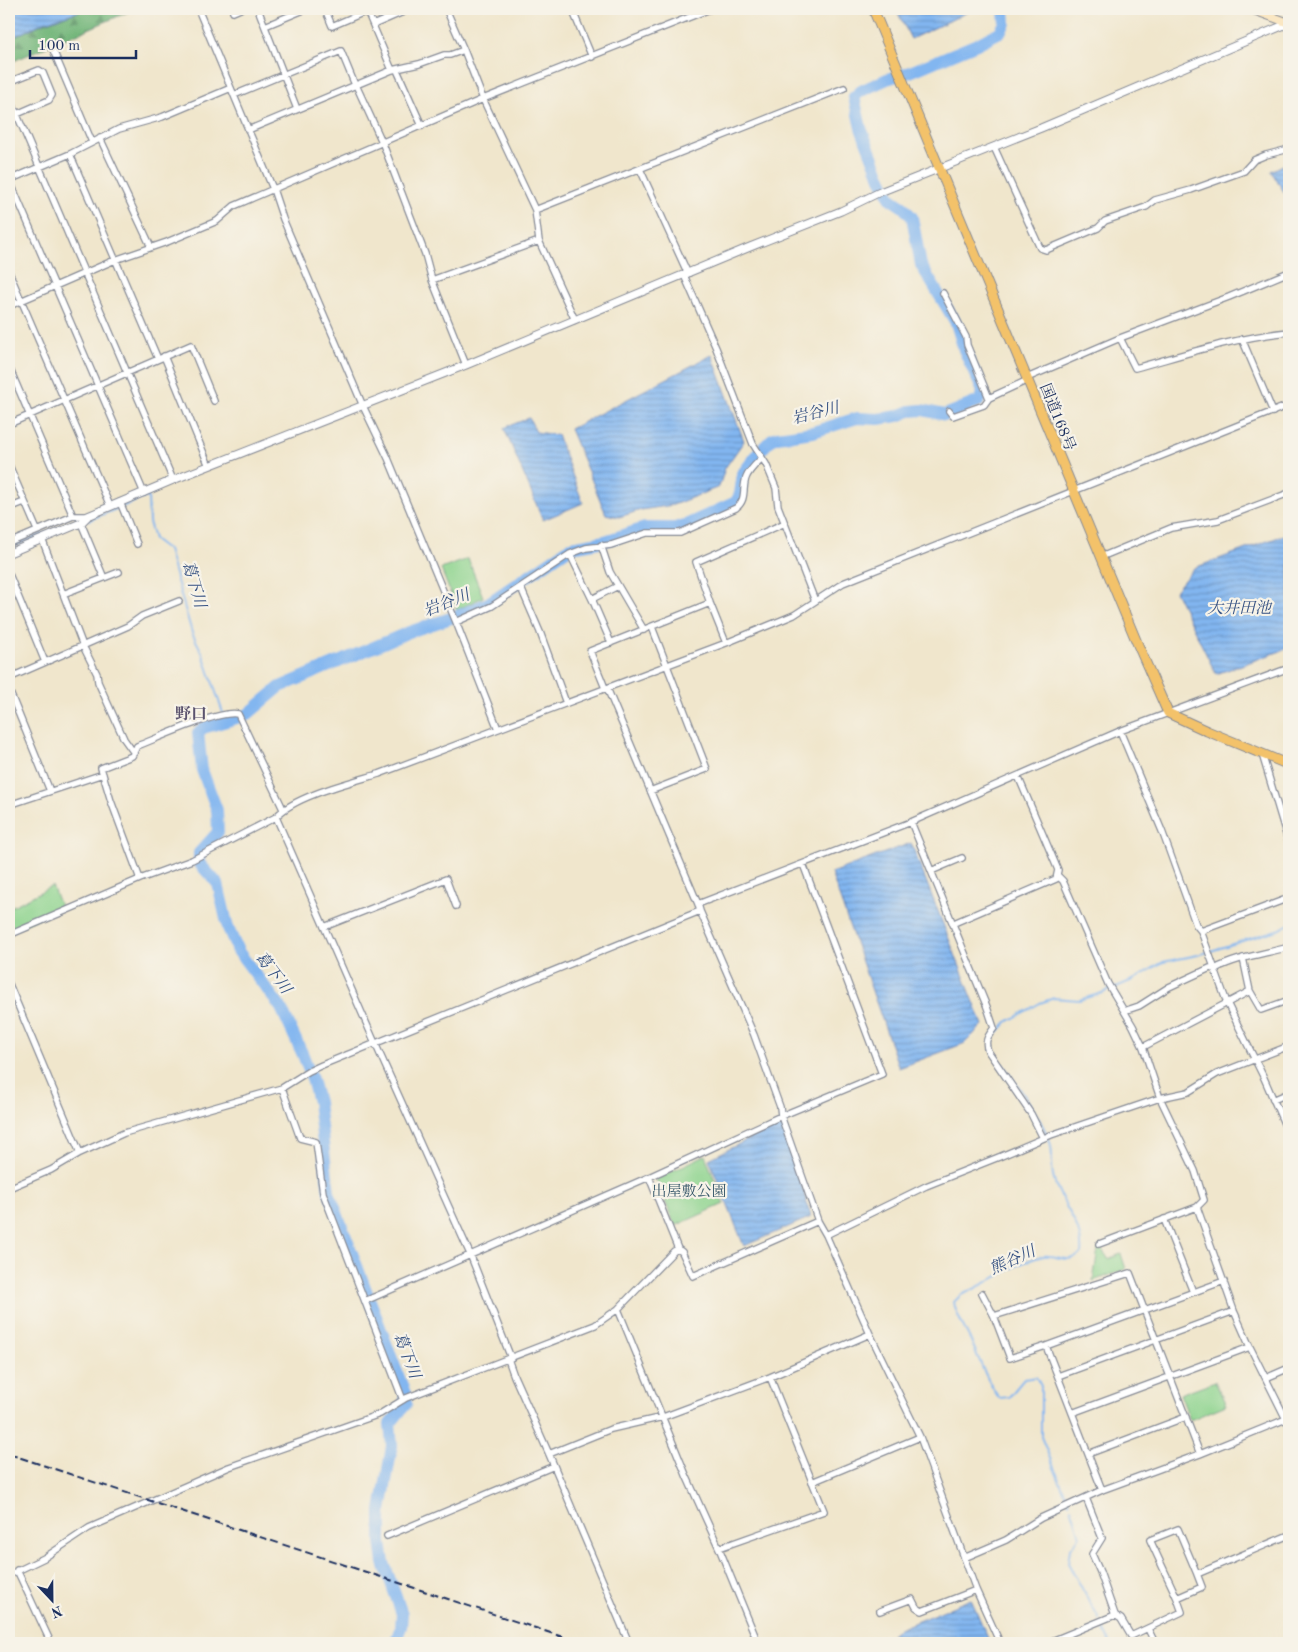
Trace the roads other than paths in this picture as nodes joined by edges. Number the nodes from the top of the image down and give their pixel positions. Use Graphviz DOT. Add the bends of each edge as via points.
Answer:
graph roads {
  1 [pos="198,9"];
  2 [pos="240,9"];
  3 [pos="258,9"];
  4 [pos="306,9"];
  5 [pos="325,9"];
  6 [pos="410,9"];
  7 [pos="446,9"];
  8 [pos="572,9"];
  9 [pos="710,9"];
  10 [pos="873,9"];
  11 [pos="1251,9"];
  12 [pos="233,12"];
  13 [pos="1289,23"];
  14 [pos="373,25"];
  15 [pos="265,26"];
  16 [pos="53,50"];
  17 [pos="464,50"];
  18 [pos="592,57"];
  19 [pos="394,70"];
  20 [pos="284,75"];
  21 [pos="9,82"];
  22 [pos="356,85"];
  23 [pos="231,88"];
  24 [pos="844,88"];
  25 [pos="234,95"];
  26 [pos="9,96"];
  27 [pos="483,99"];
  28 [pos="297,109"];
  29 [pos="17,114"];
  30 [pos="422,126"];
  31 [pos="248,130"];
  32 [pos="100,138"];
  33 [pos="92,142"];
  34 [pos="383,144"];
  35 [pos="994,147"];
  36 [pos="1289,149"];
  37 [pos="70,154"];
  38 [pos="39,167"];
  39 [pos="939,168"];
  40 [pos="640,169"];
  41 [pos="9,180"];
  42 [pos="272,189"];
  43 [pos="535,210"];
  44 [pos="539,241"];
  45 [pos="151,248"];
  46 [pos="116,260"];
  47 [pos="9,272"];
  48 [pos="1289,272"];
  49 [pos="85,273"];
  50 [pos="686,274"];
  51 [pos="432,280"];
  52 [pos="55,286"];
  53 [pos="942,293"];
  54 [pos="21,301"];
  55 [pos="9,306"];
  56 [pos="575,320"];
  57 [pos="1289,332"];
  58 [pos="1120,338"];
  59 [pos="1242,339"];
  60 [pos="161,358"];
  61 [pos="466,366"];
  62 [pos="9,367"];
  63 [pos="127,372"];
  64 [pos="1028,379"];
  65 [pos="98,386"];
  66 [pos="989,398"];
  67 [pos="64,400"];
  68 [pos="214,401"];
  69 [pos="1289,405"];
  70 [pos="362,406"];
  71 [pos="949,411"];
  72 [pos="1273,412"];
  73 [pos="29,415"];
  74 [pos="9,424"];
  75 [pos="762,458"];
  76 [pos="9,465"];
  77 [pos="209,466"];
  78 [pos="173,480"];
  79 [pos="1073,490"];
  80 [pos="144,492"];
  81 [pos="1289,493"];
  82 [pos="24,502"];
  83 [pos="120,502"];
  84 [pos="110,506"];
  85 [pos="9,508"];
  86 [pos="73,516"];
  87 [pos="88,516"];
  88 [pos="80,523"];
  89 [pos="785,523"];
  90 [pos="37,530"];
  91 [pos="42,539"];
  92 [pos="9,543"];
  93 [pos="137,544"];
  94 [pos="601,545"];
  95 [pos="9,553"];
  96 [pos="570,554"];
  97 [pos="1101,557"];
  98 [pos="119,572"];
  99 [pos="9,574"];
  100 [pos="104,578"];
  101 [pos="618,586"];
  102 [pos="521,588"];
  103 [pos="63,594"];
  104 [pos="592,599"];
  105 [pos="179,601"];
  106 [pos="815,601"];
  107 [pos="710,604"];
  108 [pos="456,622"];
  109 [pos="652,627"];
  110 [pos="644,630"];
  111 [pos="610,643"];
  112 [pos="726,643"];
  113 [pos="83,646"];
  114 [pos="45,662"];
  115 [pos="667,665"];
  116 [pos="1289,668"];
  117 [pos="9,678"];
  118 [pos="606,688"];
  119 [pos="9,690"];
  120 [pos="566,703"];
  121 [pos="1168,713"];
  122 [pos="498,729"];
  123 [pos="1120,731"];
  124 [pos="134,753"];
  125 [pos="1262,754"];
  126 [pos="1289,765"];
  127 [pos="103,774"];
  128 [pos="1018,776"];
  129 [pos="50,791"];
  130 [pos="650,791"];
  131 [pos="9,805"];
  132 [pos="283,809"];
  133 [pos="276,817"];
  134 [pos="911,822"];
  135 [pos="1289,844"];
  136 [pos="962,858"];
  137 [pos="803,864"];
  138 [pos="931,871"];
  139 [pos="1057,875"];
  140 [pos="140,879"];
  141 [pos="1289,898"];
  142 [pos="698,904"];
  143 [pos="456,906"];
  144 [pos="700,911"];
  145 [pos="954,923"];
  146 [pos="324,927"];
  147 [pos="1201,932"];
  148 [pos="9,934"];
  149 [pos="1289,947"];
  150 [pos="1243,958"];
  151 [pos="1215,969"];
  152 [pos="9,984"];
  153 [pos="1250,991"];
  154 [pos="1289,1000"];
  155 [pos="1227,1002"];
  156 [pos="1124,1011"];
  157 [pos="374,1043"];
  158 [pos="1289,1046"];
  159 [pos="1143,1047"];
  160 [pos="1255,1058"];
  161 [pos="282,1088"];
  162 [pos="1289,1093"];
  163 [pos="1160,1098"];
  164 [pos="1273,1100"];
  165 [pos="781,1116"];
  166 [pos="1289,1135"];
  167 [pos="1043,1138"];
  168 [pos="80,1153"];
  169 [pos="649,1177"];
  170 [pos="9,1188"];
  171 [pos="1197,1207"];
  172 [pos="1164,1219"];
  173 [pos="818,1221"];
  174 [pos="826,1235"];
  175 [pos="1099,1244"];
  176 [pos="678,1249"];
  177 [pos="470,1254"];
  178 [pos="1224,1281"];
  179 [pos="1193,1292"];
  180 [pos="982,1293"];
  181 [pos="365,1301"];
  182 [pos="618,1309"];
  183 [pos="1144,1310"];
  184 [pos="1234,1311"];
  185 [pos="994,1316"];
  186 [pos="870,1334"];
  187 [pos="1155,1340"];
  188 [pos="1046,1346"];
  189 [pos="1250,1347"];
  190 [pos="510,1358"];
  191 [pos="1289,1368"];
  192 [pos="1058,1376"];
  193 [pos="770,1377"];
  194 [pos="1170,1377"];
  195 [pos="1266,1378"];
  196 [pos="403,1400"];
  197 [pos="1072,1413"];
  198 [pos="1186,1417"];
  199 [pos="662,1418"];
  200 [pos="1286,1419"];
  201 [pos="1289,1427"];
  202 [pos="920,1437"];
  203 [pos="549,1454"];
  204 [pos="1088,1454"];
  205 [pos="1200,1454"];
  206 [pos="554,1466"];
  207 [pos="812,1482"];
  208 [pos="1102,1490"];
  209 [pos="1086,1498"];
  210 [pos="1289,1535"];
  211 [pos="387,1536"];
  212 [pos="719,1548"];
  213 [pos="964,1558"];
  214 [pos="17,1570"];
  215 [pos="9,1574"];
  216 [pos="1196,1574"];
  217 [pos="976,1590"];
  218 [pos="1176,1598"];
  219 [pos="880,1611"];
  220 [pos="1115,1615"];
  221 [pos="1148,1629"];
  222 [pos="51,1643"];
  223 [pos="629,1643"];
  224 [pos="758,1643"];
  225 [pos="1000,1643"];
  226 [pos="1046,1643"];
  227 [pos="1155,1643"];
  1 -- 23 [label="street"];
  2 -- 12 [label="street"];
  3 -- 15 [label="street"];
  4 -- 15 [label="street"];
  5 -- 14 [label="street" via="332,26 367,11"];
  6 -- 14 [label="street"];
  7 -- 17 [label="street"];
  8 -- 18 [label="street"];
  9 -- 18 [label="street"];
  10 -- 39 [label="highway, 国道168号"];
  11 -- 13 [label="main road"];
  13 -- 35 [label="street"];
  14 -- 19 [label="street"];
  15 -- 20 [label="street"];
  16 -- 33 [label="street"];
  17 -- 19 [label="street"];
  17 -- 27 [label="street"];
  18 -- 27 [label="street"];
  19 -- 22 [label="street"];
  19 -- 30 [label="street"];
  20 -- 22 [label="street" via="341,51"];
  20 -- 25 [label="street"];
  20 -- 28 [label="street"];
  21 -- 29 [label="street" via="39,70 52,95 49,100"];
  22 -- 28 [label="street"];
  22 -- 34 [label="street"];
  23 -- 25 [label="street"];
  23 -- 32 [label="street"];
  24 -- 40 [label="street"];
  25 -- 31 [label="street"];
  26 -- 29 [label="street"];
  27 -- 30 [label="street"];
  27 -- 43 [label="street"];
  28 -- 31 [label="street"];
  29 -- 38 [label="street"];
  30 -- 34 [label="street"];
  31 -- 42 [label="street"];
  32 -- 33 [label="street"];
  32 -- 45 [label="street"];
  33 -- 37 [label="street"];
  34 -- 42 [label="street"];
  34 -- 51 [label="street"];
  35 -- 36 [label="street" via="1040,248 1046,250 1098,228 1105,221 1146,207 1155,200 1244,171 1254,160 1266,154"];
  35 -- 39 [label="street"];
  37 -- 38 [label="street"];
  37 -- 46 [label="street"];
  38 -- 41 [label="street"];
  38 -- 49 [label="street"];
  39 -- 50 [label="street" via="841,212"];
  39 -- 64 [label="highway, 国道168号"];
  40 -- 43 [label="street"];
  40 -- 50 [label="street"];
  41 -- 52 [label="street"];
  42 -- 45 [label="street" via="234,206 217,221"];
  42 -- 70 [label="street"];
  43 -- 44 [label="street"];
  44 -- 51 [label="street"];
  44 -- 56 [label="street"];
  45 -- 46 [label="street"];
  46 -- 49 [label="street"];
  46 -- 60 [label="street"];
  47 -- 54 [label="street"];
  48 -- 58 [label="street"];
  49 -- 52 [label="street"];
  49 -- 63 [label="street"];
  50 -- 56 [label="street"];
  50 -- 75 [label="street" via="753,444"];
  51 -- 61 [label="street"];
  52 -- 54 [label="street"];
  52 -- 65 [label="street"];
  53 -- 66 [label="street" via="966,337"];
  54 -- 55 [label="street"];
  54 -- 67 [label="street"];
  56 -- 61 [label="street"];
  57 -- 59 [label="street"];
  58 -- 59 [label="street" via="1135,368"];
  58 -- 64 [label="street"];
  59 -- 72 [label="street"];
  60 -- 63 [label="street"];
  60 -- 68 [label="street" via="191,345"];
  60 -- 77 [label="street"];
  61 -- 70 [label="street"];
  62 -- 73 [label="street"];
  63 -- 65 [label="street"];
  63 -- 78 [label="street"];
  64 -- 66 [label="street"];
  64 -- 79 [label="highway, 国道168号"];
  65 -- 67 [label="street"];
  65 -- 80 [label="street"];
  66 -- 71 [label="street" via="984,405 953,416"];
  67 -- 73 [label="street"];
  67 -- 84 [label="street"];
  69 -- 72 [label="street"];
  70 -- 77 [label="street"];
  70 -- 108 [label="street" via="388,458"];
  72 -- 79 [label="street"];
  73 -- 74 [label="street"];
  73 -- 86 [label="street"];
  75 -- 89 [label="street" via="776,488 778,506"];
  75 -- 94 [label="street" via="750,471 741,504 736,508 680,533 647,533 611,545"];
  76 -- 82 [label="street"];
  77 -- 78 [label="street"];
  78 -- 80 [label="street"];
  79 -- 97 [label="highway, 国道168号"];
  79 -- 106 [label="street" via="843,583"];
  80 -- 83 [label="street"];
  81 -- 97 [label="street" via="1218,520 1171,528"];
  82 -- 85 [label="street"];
  82 -- 90 [label="street"];
  83 -- 84 [label="street"];
  83 -- 93 [label="street"];
  84 -- 87 [label="street"];
  86 -- 87 [label="street"];
  86 -- 90 [label="street"];
  87 -- 88 [label="street"];
  88 -- 91 [label="street"];
  88 -- 100 [label="street"];
  89 -- 106 [label="street"];
  89 -- 107 [label="street" via="696,562"];
  90 -- 92 [label="street"];
  91 -- 95 [label="street"];
  91 -- 103 [label="street"];
  94 -- 96 [label="street"];
  94 -- 101 [label="street"];
  96 -- 102 [label="street"];
  96 -- 104 [label="street"];
  97 -- 121 [label="highway, 国道168号"];
  98 -- 100 [label="street"];
  99 -- 114 [label="street"];
  100 -- 103 [label="street"];
  101 -- 104 [label="street"];
  101 -- 110 [label="street"];
  102 -- 108 [label="street" via="492,606"];
  102 -- 120 [label="street"];
  103 -- 113 [label="street"];
  104 -- 111 [label="street"];
  105 -- 113 [label="street"];
  106 -- 112 [label="street" via="794,615"];
  107 -- 109 [label="street"];
  107 -- 112 [label="street"];
  108 -- 122 [label="street"];
  109 -- 110 [label="street"];
  109 -- 115 [label="street"];
  110 -- 111 [label="street"];
  111 -- 118 [label="street" via="590,651"];
  112 -- 115 [label="street"];
  113 -- 114 [label="street"];
  113 -- 124 [label="street" via="124,739"];
  114 -- 117 [label="street"];
  115 -- 118 [label="street"];
  115 -- 130 [label="street" via="707,769"];
  116 -- 121 [label="street"];
  118 -- 120 [label="street"];
  118 -- 130 [label="street"];
  119 -- 129 [label="street"];
  120 -- 122 [label="street"];
  121 -- 123 [label="street"];
  121 -- 125 [label="highway"];
  122 -- 132 [label="street" via="379,774 329,789"];
  123 -- 128 [label="street"];
  123 -- 147 [label="street"];
  124 -- 127 [label="street" via="101,768"];
  124 -- 132 [label="street" via="136,746 196,723 232,712 238,714"];
  125 -- 126 [label="highway"];
  125 -- 135 [label="street"];
  127 -- 129 [label="street"];
  127 -- 140 [label="street"];
  128 -- 134 [label="street"];
  128 -- 139 [label="street" via="1058,870"];
  129 -- 131 [label="street"];
  130 -- 142 [label="street"];
  132 -- 133 [label="street"];
  133 -- 140 [label="street" via="204,855"];
  133 -- 146 [label="street"];
  134 -- 137 [label="street"];
  134 -- 138 [label="street"];
  136 -- 138 [label="street"];
  137 -- 142 [label="street"];
  137 -- 165 [label="street" via="882,1074"];
  138 -- 145 [label="street"];
  139 -- 145 [label="street" via="1056,879"];
  139 -- 156 [label="street"];
  140 -- 148 [label="street"];
  141 -- 147 [label="street"];
  142 -- 144 [label="street"];
  143 -- 146 [label="street" via="446,879"];
  144 -- 157 [label="street"];
  144 -- 165 [label="street" via="754,1035"];
  145 -- 167 [label="street" via="994,1028 987,1038 988,1051 1032,1114"];
  146 -- 157 [label="street"];
  147 -- 151 [label="street"];
  149 -- 150 [label="street"];
  150 -- 151 [label="street"];
  150 -- 153 [label="street"];
  151 -- 155 [label="street"];
  151 -- 156 [label="street" via="1210,968"];
  152 -- 168 [label="street"];
  153 -- 154 [label="street" via="1261,1010"];
  153 -- 155 [label="street"];
  155 -- 159 [label="street"];
  155 -- 160 [label="street"];
  156 -- 159 [label="street"];
  157 -- 161 [label="street" via="309,1071"];
  157 -- 177 [label="street"];
  158 -- 160 [label="street"];
  159 -- 163 [label="street"];
  160 -- 163 [label="street" via="1217,1074 1188,1092"];
  160 -- 164 [label="street"];
  161 -- 168 [label="street" via="124,1133"];
  161 -- 181 [label="street" via="300,1138 316,1142 323,1193"];
  162 -- 164 [label="street"];
  163 -- 167 [label="street"];
  163 -- 171 [label="street" via="1195,1171 1204,1200"];
  164 -- 166 [label="street"];
  165 -- 169 [label="street"];
  165 -- 173 [label="street"];
  167 -- 174 [label="street" via="926,1186"];
  168 -- 170 [label="street"];
  169 -- 176 [label="street"];
  169 -- 177 [label="street"];
  171 -- 172 [label="street"];
  171 -- 178 [label="street"];
  172 -- 175 [label="street"];
  172 -- 179 [label="street"];
  173 -- 174 [label="street"];
  173 -- 176 [label="street" via="693,1276"];
  174 -- 186 [label="street"];
  176 -- 182 [label="street"];
  177 -- 181 [label="street"];
  177 -- 190 [label="street"];
  178 -- 179 [label="street"];
  178 -- 184 [label="street"];
  179 -- 183 [label="street"];
  180 -- 185 [label="street"];
  181 -- 196 [label="street"];
  182 -- 190 [label="street" via="594,1325"];
  182 -- 199 [label="street"];
  183 -- 185 [label="street" via="1130,1273"];
  183 -- 187 [label="street"];
  183 -- 188 [label="street"];
  184 -- 187 [label="street"];
  184 -- 189 [label="street"];
  185 -- 188 [label="street" via="1010,1358"];
  186 -- 193 [label="street"];
  186 -- 202 [label="street"];
  187 -- 192 [label="street"];
  187 -- 194 [label="street"];
  188 -- 192 [label="street"];
  189 -- 194 [label="street"];
  189 -- 195 [label="street"];
  190 -- 196 [label="street"];
  190 -- 203 [label="street" via="514,1376"];
  191 -- 195 [label="street"];
  192 -- 197 [label="street"];
  193 -- 199 [label="street"];
  193 -- 207 [label="street"];
  194 -- 197 [label="street"];
  194 -- 198 [label="street"];
  195 -- 200 [label="street"];
  196 -- 214 [label="street" via="380,1414 229,1467 89,1528 44,1558"];
  197 -- 204 [label="street"];
  198 -- 204 [label="street"];
  198 -- 205 [label="street"];
  199 -- 203 [label="street" via="611,1429"];
  199 -- 212 [label="street"];
  200 -- 201 [label="street"];
  200 -- 205 [label="street"];
  202 -- 207 [label="street"];
  202 -- 213 [label="street"];
  203 -- 206 [label="street"];
  204 -- 208 [label="street"];
  205 -- 208 [label="street"];
  206 -- 211 [label="street"];
  206 -- 223 [label="street"];
  207 -- 212 [label="street" via="824,1511"];
  208 -- 209 [label="street"];
  209 -- 213 [label="street"];
  209 -- 220 [label="street" via="1102,1538 1092,1554"];
  210 -- 216 [label="street"];
  212 -- 224 [label="street"];
  213 -- 217 [label="street"];
  214 -- 215 [label="street"];
  214 -- 222 [label="street"];
  216 -- 218 [label="street" via="1202,1587"];
  216 -- 218 [label="street" via="1178,1529 1150,1540"];
  217 -- 219 [label="street" via="922,1611 912,1599"];
  217 -- 225 [label="street"];
  218 -- 221 [label="street" via="1182,1612"];
  220 -- 221 [label="street" via="1122,1619 1131,1636"];
  220 -- 226 [label="street"];
  221 -- 227 [label="street"];
}
